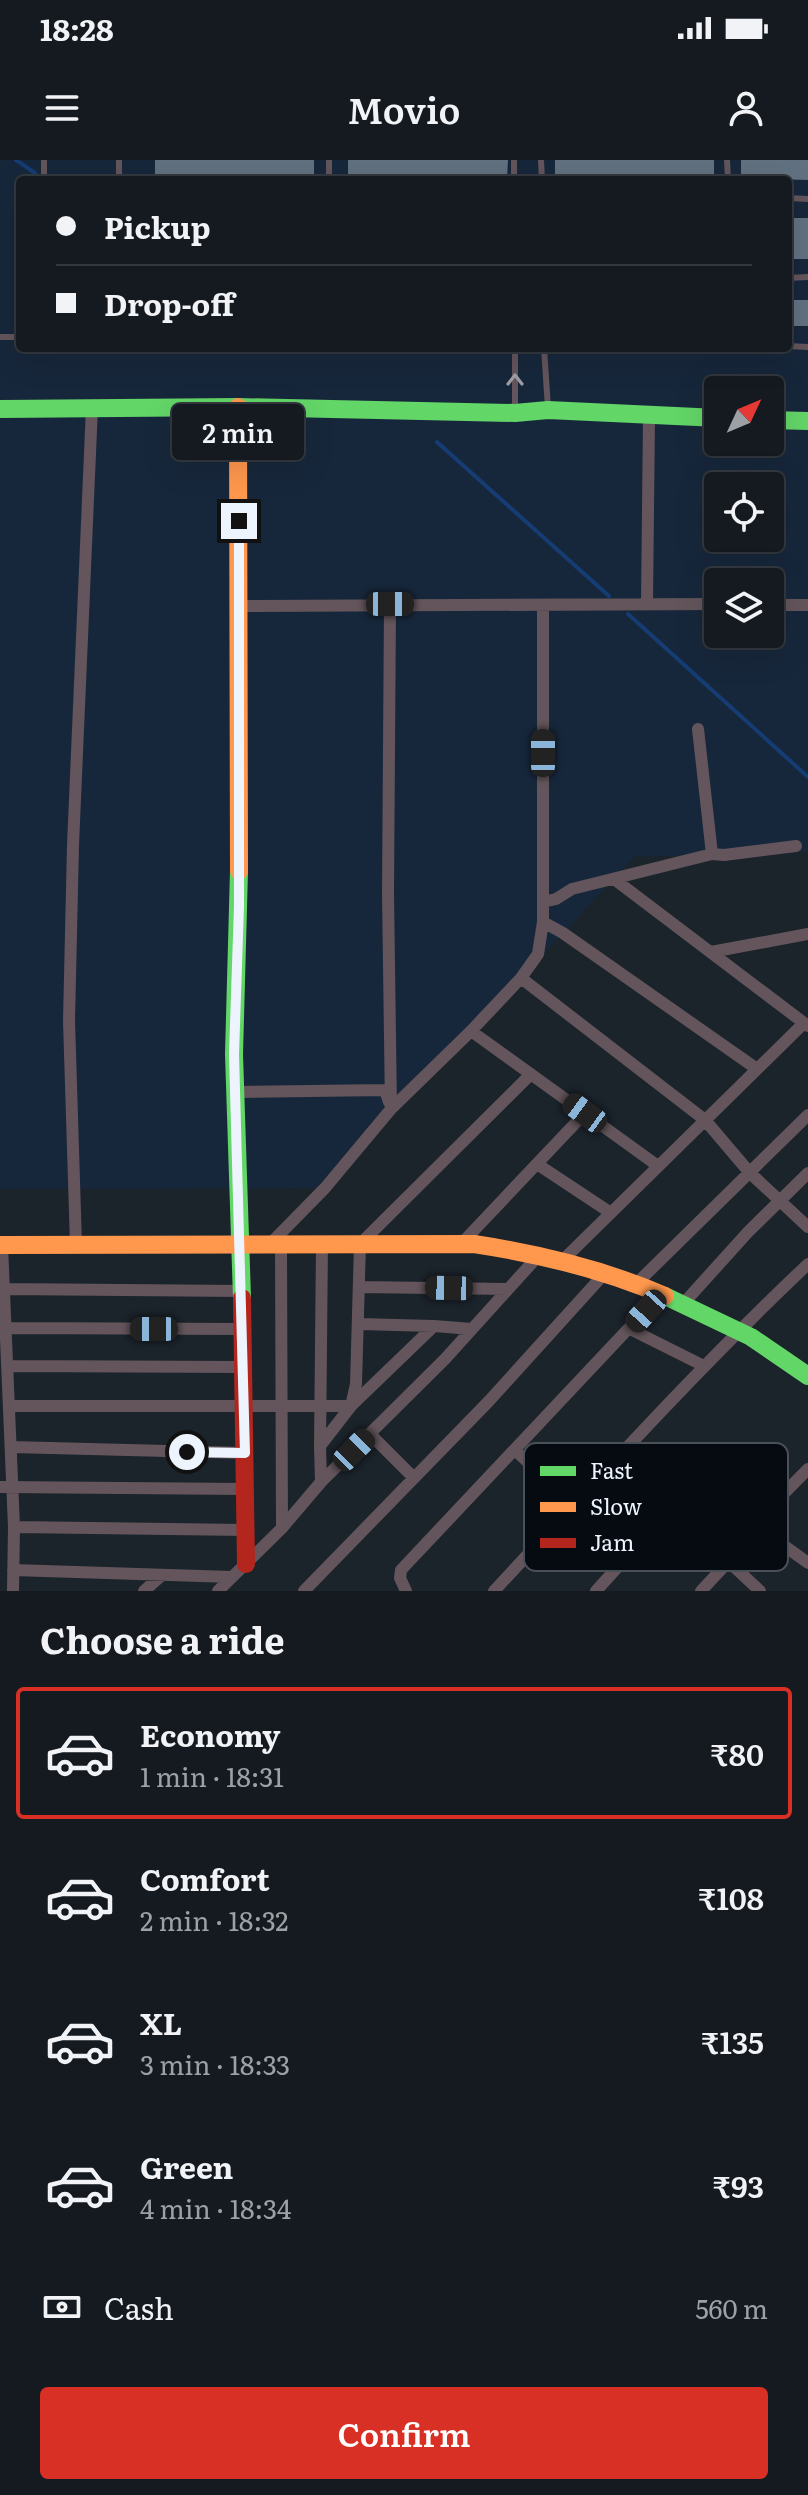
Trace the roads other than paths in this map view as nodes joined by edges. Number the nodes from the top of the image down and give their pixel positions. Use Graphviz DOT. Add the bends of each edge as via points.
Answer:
graph roads {
  1 [pos="515,352"];
  2 [pos="544,352"];
  3 [pos="92,407"];
  4 [pos="238,407"];
  5 [pos="0,409"];
  6 [pos="548,410"];
  7 [pos="515,413"];
  8 [pos="649,416"];
  9 [pos="704,418"];
  10 [pos="784,420"];
  11 [pos="808,421"];
  12 [pos="390,604"];
  13 [pos="647,604"];
  14 [pos="704,604"];
  15 [pos="543,605"];
  16 [pos="784,605"];
  17 [pos="808,605"];
  18 [pos="238,606"];
  19 [pos="698,729"];
  20 [pos="796,846"];
  21 [pos="712,854"];
  22 [pos="614,879"];
  23 [pos="543,902"];
  24 [pos="543,922"];
  25 [pos="808,934"];
  26 [pos="711,952"];
  27 [pos="521,978"];
  28 [pos="806,1024"];
  29 [pos="471,1031"];
  30 [pos="757,1069"];
  31 [pos="531,1074"];
  32 [pos="235,1092"];
  33 [pos="391,1109"];
  34 [pos="585,1113"];
  35 [pos="808,1115"];
  36 [pos="705,1120"];
  37 [pos="537,1164"];
  38 [pos="658,1166"];
  39 [pos="750,1173"];
  40 [pos="808,1173"];
  41 [pos="781,1202"];
  42 [pos="611,1213"];
  43 [pos="808,1227"];
  44 [pos="322,1243"];
  45 [pos="241,1244"];
  46 [pos="276,1244"];
  47 [pos="360,1244"];
  48 [pos="461,1244"];
  49 [pos="1,1245"];
  50 [pos="76,1245"];
  51 [pos="540,1254"];
  52 [pos="563,1260"];
  53 [pos="808,1264"];
  54 [pos="605,1273"];
  55 [pos="635,1285"];
  56 [pos="359,1287"];
  57 [pos="4,1289"];
  58 [pos="508,1289"];
  59 [pos="242,1291"];
  60 [pos="661,1294"];
  61 [pos="683,1304"];
  62 [pos="359,1324"];
  63 [pos="434,1326"];
  64 [pos="6,1328"];
  65 [pos="243,1329"];
  66 [pos="472,1329"];
  67 [pos="630,1329"];
  68 [pos="738,1331"];
  69 [pos="8,1366"];
  70 [pos="704,1366"];
  71 [pos="244,1367"];
  72 [pos="808,1376"];
  73 [pos="284,1405"];
  74 [pos="9,1406"];
  75 [pos="245,1406"];
  76 [pos="320,1406"];
  77 [pos="351,1406"];
  78 [pos="370,1434"];
  79 [pos="630,1443"];
  80 [pos="320,1446"];
  81 [pos="11,1447"];
  82 [pos="515,1450"];
  83 [pos="245,1453"];
  84 [pos="524,1459"];
  85 [pos="808,1469"];
  86 [pos="414,1478"];
  87 [pos="321,1482"];
  88 [pos="6,1487"];
  89 [pos="246,1489"];
  90 [pos="788,1489"];
  91 [pos="14,1527"];
  92 [pos="282,1528"];
  93 [pos="246,1530"];
  94 [pos="788,1549"];
  95 [pos="524,1558"];
  96 [pos="808,1563"];
  97 [pos="13,1570"];
  98 [pos="239,1571"];
  99 [pos="614,1571"];
  100 [pos="716,1571"];
  101 [pos="738,1571"];
  102 [pos="162,1575"];
  103 [pos="403,1590"];
  104 [pos="13,1591"];
  105 [pos="144,1591"];
  106 [pos="218,1591"];
  107 [pos="304,1591"];
  108 [pos="494,1591"];
  109 [pos="596,1591"];
  110 [pos="701,1591"];
  111 [pos="760,1591"];
  7 -- 1 [label="lane, one-way"];
  2 -- 6 [label="lane"];
  3 -- 4 [label="street"];
  3 -- 5 [label="street"];
  3 -- 50 [label="street" via="69,1021"];
  4 -- 7 [label="street"];
  4 -- 18 [label="street"];
  6 -- 7 [label="street"];
  6 -- 8 [label="street"];
  8 -- 9 [label="street"];
  8 -- 13 [label="street"];
  10 -- 11 [label="street"];
  12 -- 15 [label="street"];
  12 -- 18 [label="street"];
  12 -- 33 [label="street"];
  13 -- 14 [label="street"];
  13 -- 15 [label="street"];
  15 -- 23 [label="street"];
  16 -- 17 [label="street"];
  18 -- 32 [label="street"];
  19 -- 21 [label="street"];
  20 -- 21 [label="street"];
  21 -- 22 [label="street"];
  22 -- 23 [label="street"];
  22 -- 26 [label="street"];
  23 -- 24 [label="street"];
  24 -- 27 [label="street" via="538,954"];
  24 -- 30 [label="street"];
  25 -- 26 [label="street"];
  26 -- 28 [label="street"];
  27 -- 29 [label="street"];
  27 -- 36 [label="street"];
  28 -- 30 [label="street"];
  29 -- 31 [label="street"];
  29 -- 33 [label="street"];
  30 -- 36 [label="street"];
  31 -- 34 [label="street"];
  31 -- 47 [label="street"];
  32 -- 33 [label="street" via="385,1090"];
  32 -- 45 [label="street"];
  33 -- 46 [label="street"];
  34 -- 37 [label="street"];
  34 -- 38 [label="street"];
  35 -- 39 [label="street"];
  36 -- 38 [label="street"];
  36 -- 39 [label="street"];
  37 -- 42 [label="street"];
  37 -- 48 [label="street"];
  38 -- 42 [label="street"];
  39 -- 41 [label="street"];
  39 -- 55 [label="street"];
  40 -- 41 [label="street"];
  41 -- 43 [label="street"];
  41 -- 61 [label="street"];
  42 -- 52 [label="street"];
  44 -- 46 [label="street"];
  44 -- 47 [label="street"];
  44 -- 76 [label="street"];
  45 -- 46 [label="street"];
  45 -- 50 [label="street"];
  45 -- 59 [label="street"];
  46 -- 73 [label="street"];
  47 -- 48 [label="street"];
  47 -- 56 [label="street"];
  48 -- 51 [label="street"];
  49 -- 50 [label="street"];
  49 -- 57 [label="street"];
  51 -- 52 [label="street"];
  51 -- 58 [label="street"];
  52 -- 54 [label="street"];
  53 -- 68 [label="street"];
  54 -- 55 [label="street"];
  54 -- 86 [label="street"];
  55 -- 60 [label="street"];
  56 -- 58 [label="street"];
  56 -- 62 [label="street"];
  57 -- 59 [label="street"];
  57 -- 64 [label="street"];
  58 -- 66 [label="street"];
  59 -- 65 [label="street"];
  60 -- 61 [label="street"];
  60 -- 67 [label="street"];
  61 -- 68 [label="street"];
  62 -- 63 [label="street"];
  62 -- 77 [label="street"];
  63 -- 66 [label="street"];
  63 -- 77 [label="street"];
  64 -- 65 [label="street"];
  64 -- 69 [label="street"];
  65 -- 71 [label="street"];
  66 -- 78 [label="street"];
  67 -- 70 [label="street"];
  67 -- 82 [label="street"];
  68 -- 70 [label="street"];
  68 -- 72 [label="street"];
  69 -- 71 [label="street"];
  69 -- 74 [label="street"];
  70 -- 79 [label="street"];
  71 -- 75 [label="street"];
  73 -- 75 [label="street"];
  73 -- 76 [label="street"];
  73 -- 92 [label="street"];
  74 -- 75 [label="street"];
  74 -- 81 [label="street"];
  75 -- 83 [label="street"];
  76 -- 77 [label="street"];
  76 -- 80 [label="street"];
  77 -- 80 [label="street"];
  78 -- 86 [label="street"];
  78 -- 87 [label="street"];
  80 -- 87 [label="street"];
  81 -- 83 [label="street"];
  81 -- 88 [label="street"];
  82 -- 84 [label="street"];
  82 -- 103 [label="street" via="401,1570"];
  83 -- 89 [label="street"];
  85 -- 90 [label="street"];
  86 -- 107 [label="street"];
  87 -- 92 [label="street"];
  88 -- 89 [label="street"];
  88 -- 91 [label="street"];
  89 -- 93 [label="street"];
  91 -- 93 [label="street"];
  91 -- 97 [label="street"];
  92 -- 98 [label="street"];
  93 -- 98 [label="street"];
  94 -- 96 [label="street"];
  95 -- 108 [label="street"];
  97 -- 102 [label="street"];
  97 -- 104 [label="street"];
  98 -- 102 [label="street"];
  98 -- 106 [label="street"];
  99 -- 109 [label="street"];
  100 -- 110 [label="street"];
  101 -- 111 [label="street"];
  102 -- 105 [label="street"];
}
